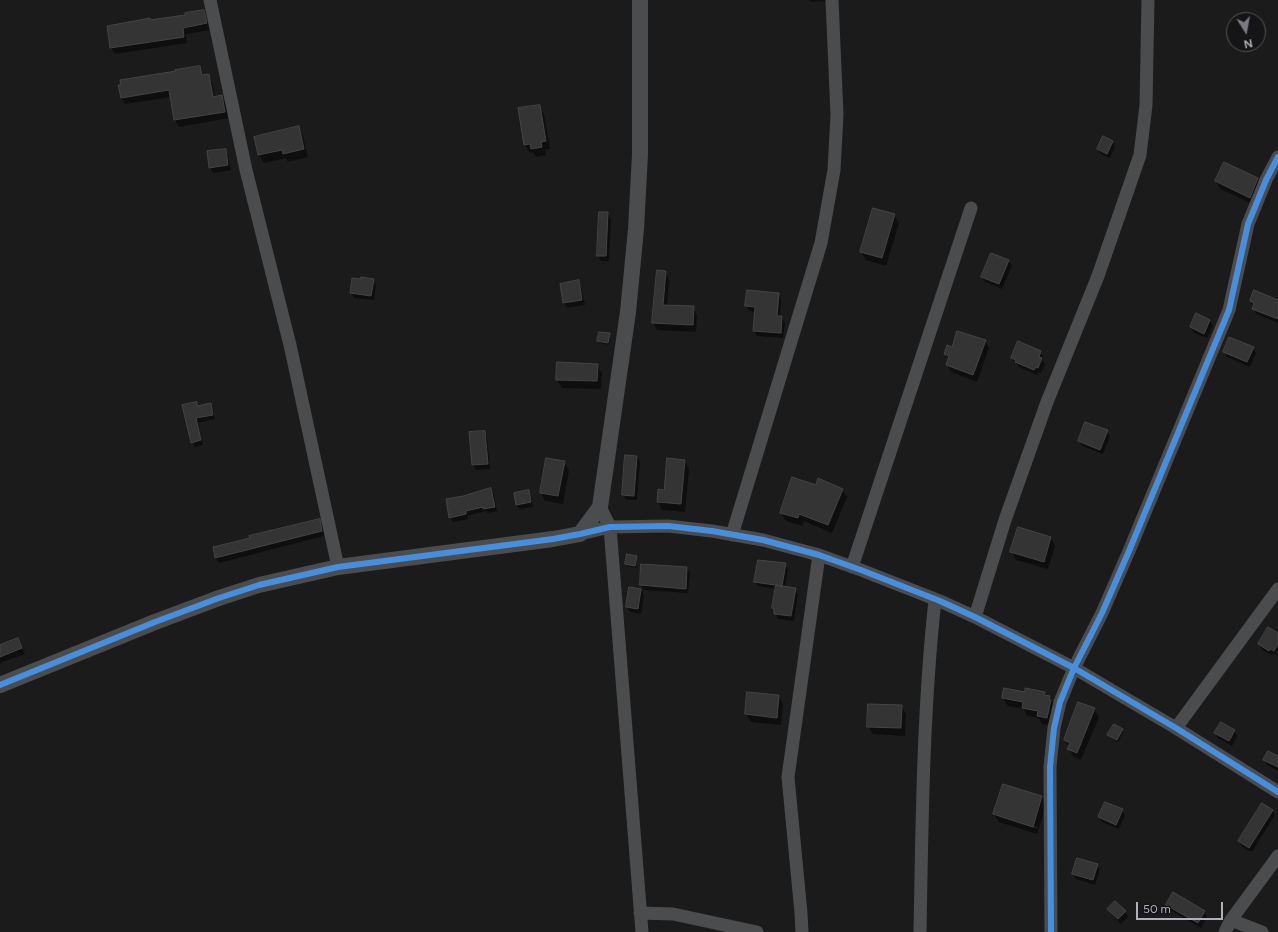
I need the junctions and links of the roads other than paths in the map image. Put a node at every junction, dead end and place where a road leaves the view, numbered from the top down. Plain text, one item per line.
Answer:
1 (210, 0) edge
2 (640, 0) edge
3 (832, 0) edge
4 (1148, 0) edge
5 (1278, 157) edge
6 (971, 208) dead end
7 (600, 507) junction
8 (610, 527) junction
9 (580, 534) junction
10 (732, 535) junction
11 (819, 556) junction
12 (338, 567) junction
13 (852, 567) junction
14 (1278, 589) edge
15 (935, 600) junction
16 (975, 617) junction
17 (1074, 668) junction
18 (0, 685) edge
19 (1176, 728) junction
20 (1278, 792) edge
21 (1278, 856) edge
22 (640, 913) junction
23 (1231, 920) junction
24 (642, 932) edge
25 (757, 932) edge
26 (802, 932) edge
27 (920, 932) edge
28 (1051, 932) edge
29 (1225, 932) edge
30 (1262, 932) edge

1 - 12 street
2 - 7 street
3 - 10 street
4 - 16 street
5 - 17 street
6 - 13 street
7 - 8 street
7 - 9 street
8 - 9 street
8 - 10 street
8 - 22 street
9 - 12 street
10 - 11 street
11 - 13 street
11 - 26 street
12 - 18 street
13 - 15 street
14 - 19 street
15 - 16 street
15 - 27 street
16 - 17 street
17 - 19 street
17 - 28 street
19 - 20 street
21 - 23 street
22 - 24 street
22 - 25 street
23 - 29 street
23 - 30 street

